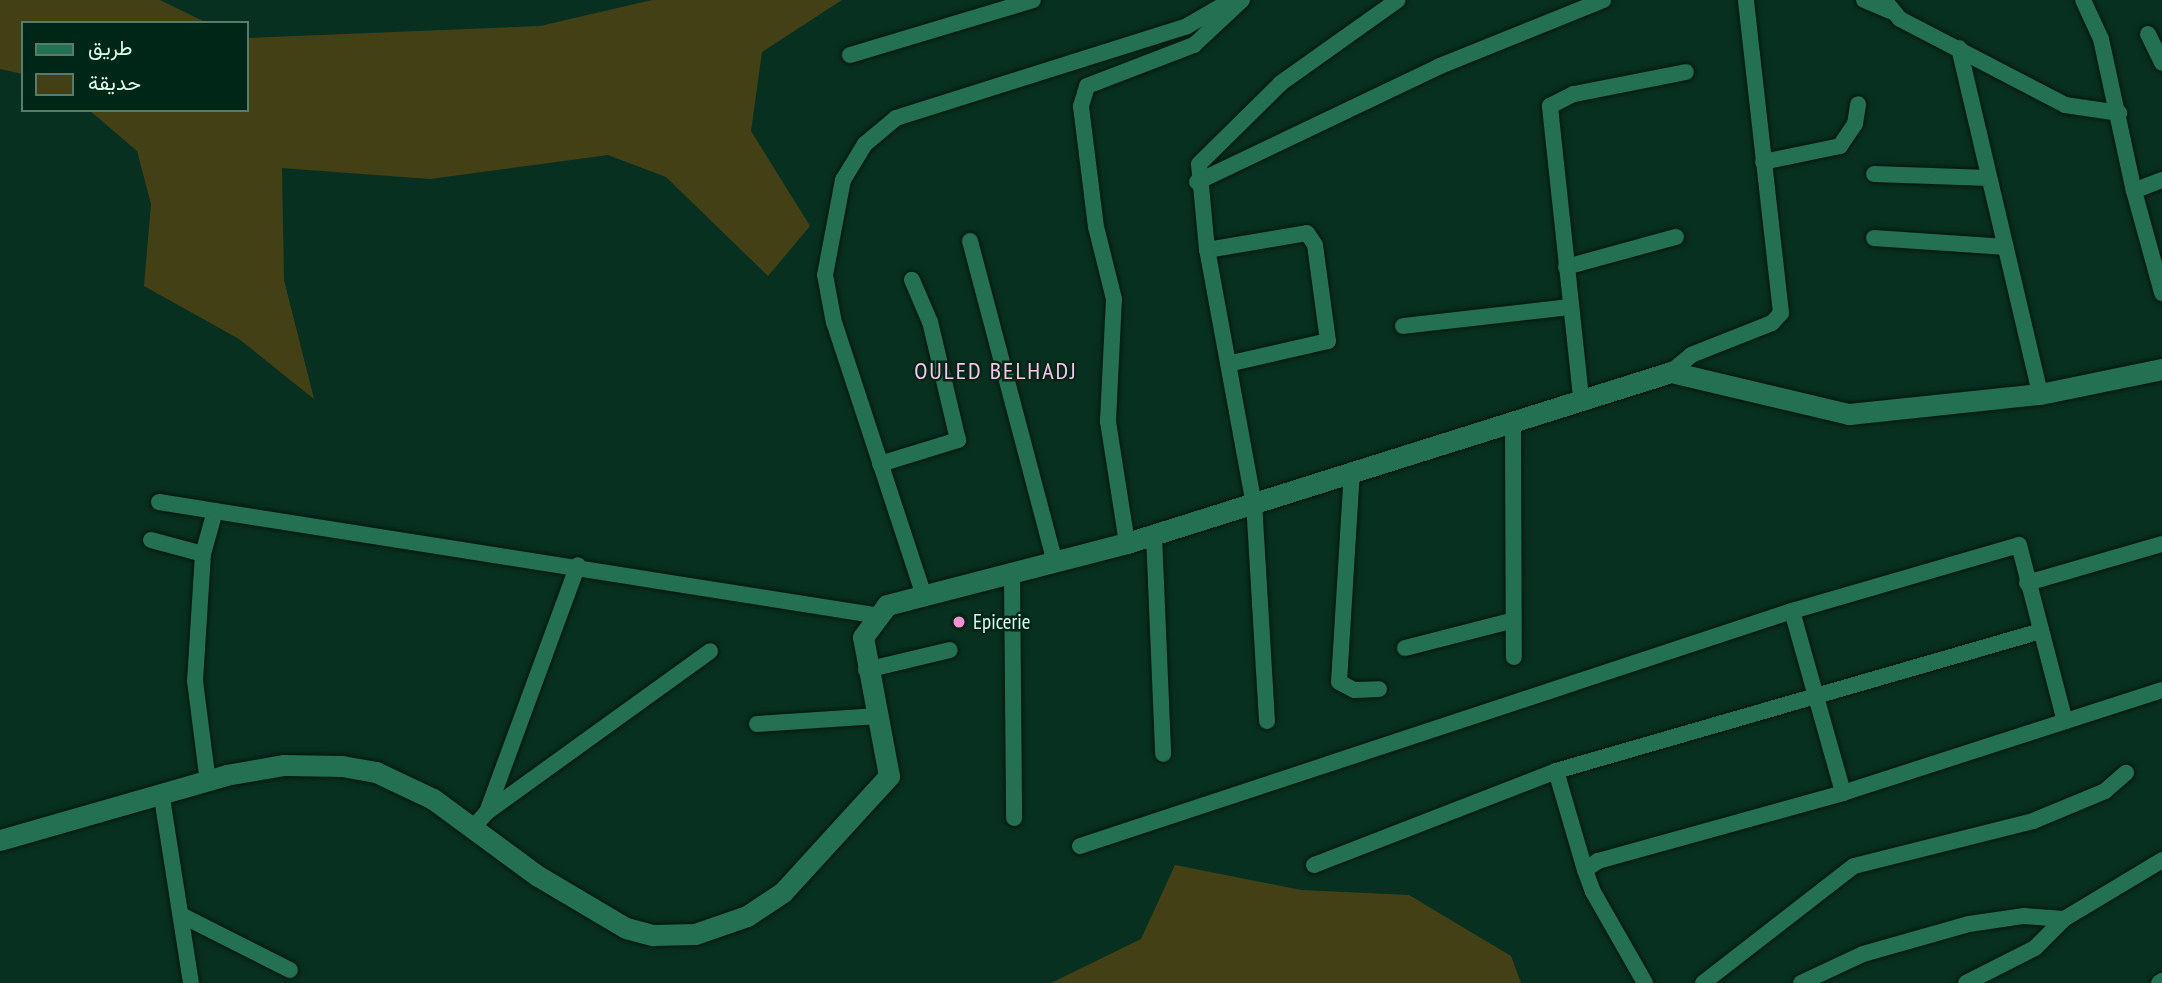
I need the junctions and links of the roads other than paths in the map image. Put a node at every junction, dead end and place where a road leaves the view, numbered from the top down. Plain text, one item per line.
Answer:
1 (1033, 0) edge
2 (1232, 0) edge
3 (1242, 0) edge
4 (1398, 0) edge
5 (1603, 0) edge
6 (1746, 0) edge
7 (1864, 0) edge
8 (2083, 0) edge
9 (1887, 5) edge
10 (2148, 34) dead end
11 (1959, 48) junction
12 (850, 55) dead end
13 (2162, 63) edge
14 (1686, 72) dead end
15 (1858, 104) dead end
16 (2119, 113) junction
17 (1763, 162) junction
18 (1874, 174) dead end
19 (1989, 178) junction
20 (2162, 180) edge
21 (1197, 182) junction
22 (2134, 191) junction
23 (1676, 237) dead end
24 (1874, 238) dead end
25 (970, 241) dead end
26 (2006, 247) junction
27 (1207, 250) junction
28 (2156, 252) edge
29 (1566, 267) junction
30 (912, 280) dead end
31 (2162, 293) edge
32 (1571, 307) junction
33 (1403, 326) dead end
34 (1231, 363) junction
35 (2162, 369) edge
36 (1671, 372) junction
37 (2040, 394) junction
38 (1581, 397) junction
39 (1513, 421) junction
40 (880, 464) junction
41 (1352, 470) junction
42 (159, 502) dead end
43 (1254, 505) junction
44 (215, 512) junction
45 (1154, 535) junction
46 (151, 540) dead end
47 (1127, 543) junction
48 (2162, 544) edge
49 (202, 554) junction
50 (1055, 562) junction
51 (578, 565) junction
52 (1012, 576) junction
53 (2027, 583) junction
54 (924, 596) junction
55 (1792, 611) junction
56 (874, 615) junction
57 (1510, 621) junction
58 (2041, 631) junction
59 (1405, 648) dead end
60 (950, 650) dead end
61 (710, 651) dead end
62 (1514, 657) dead end
63 (866, 670) junction
64 (1380, 689) dead end
65 (2162, 690) edge
66 (1815, 698) junction
67 (878, 716) junction
68 (2065, 720) junction
69 (1267, 721) dead end
70 (757, 724) dead end
71 (1163, 754) dead end
72 (1556, 771) junction
73 (2126, 773) dead end
74 (208, 782) junction
75 (1843, 793) junction
76 (162, 798) junction
77 (487, 812) junction
78 (1014, 818) dead end
79 (472, 829) junction
80 (0, 840) edge
81 (1080, 846) dead end
82 (2162, 860) edge
83 (1314, 864) dead end
84 (1585, 870) junction
85 (181, 915) junction
86 (2064, 919) junction
87 (290, 970) dead end
88 (191, 983) edge
89 (1645, 983) edge
90 (1703, 983) edge
91 (1801, 983) edge
92 (1966, 983) edge

1 - 12 street
2 - 40 street
3 - 47 street
4 - 21 street
5 - 21 street
6 - 17 street
7 - 9 street
8 - 16 street
9 - 11 street
10 - 13 street
11 - 16 street
11 - 19 street
14 - 29 street
15 - 17 street
16 - 22 street
17 - 36 street
18 - 19 street
19 - 26 street
20 - 22 street
21 - 27 street
22 - 28 street
23 - 29 street
24 - 26 street
25 - 50 street
26 - 37 street
27 - 34 street
27 - 34 street
28 - 31 street
29 - 32 street
30 - 40 street
32 - 33 street
32 - 38 street
34 - 43 street
35 - 37 street
36 - 37 street
36 - 38 street
38 - 39 street
39 - 41 street
39 - 57 street
40 - 54 street
41 - 43 street
41 - 64 street
42 - 44 street
43 - 45 street
43 - 69 street
44 - 49 street
44 - 51 street
45 - 47 street
45 - 71 street
46 - 49 street
47 - 50 street
48 - 53 street
49 - 74 street
50 - 52 street
51 - 56 street
51 - 77 street
52 - 54 street
52 - 78 street
53 - 55 street
53 - 58 street
54 - 56 street
55 - 66 street
55 - 81 street
56 - 63 street
57 - 59 street
57 - 62 street
58 - 66 street
58 - 68 street
60 - 63 street
61 - 77 street
63 - 67 street
65 - 68 street
66 - 72 street
66 - 75 street
67 - 70 street
67 - 79 street
68 - 75 street
72 - 83 street
72 - 84 street
73 - 90 street
74 - 76 street
74 - 79 street
75 - 84 street
76 - 80 street
76 - 85 street
77 - 79 street
82 - 86 street
84 - 89 street
85 - 87 street
85 - 88 street
86 - 91 street
86 - 92 street

